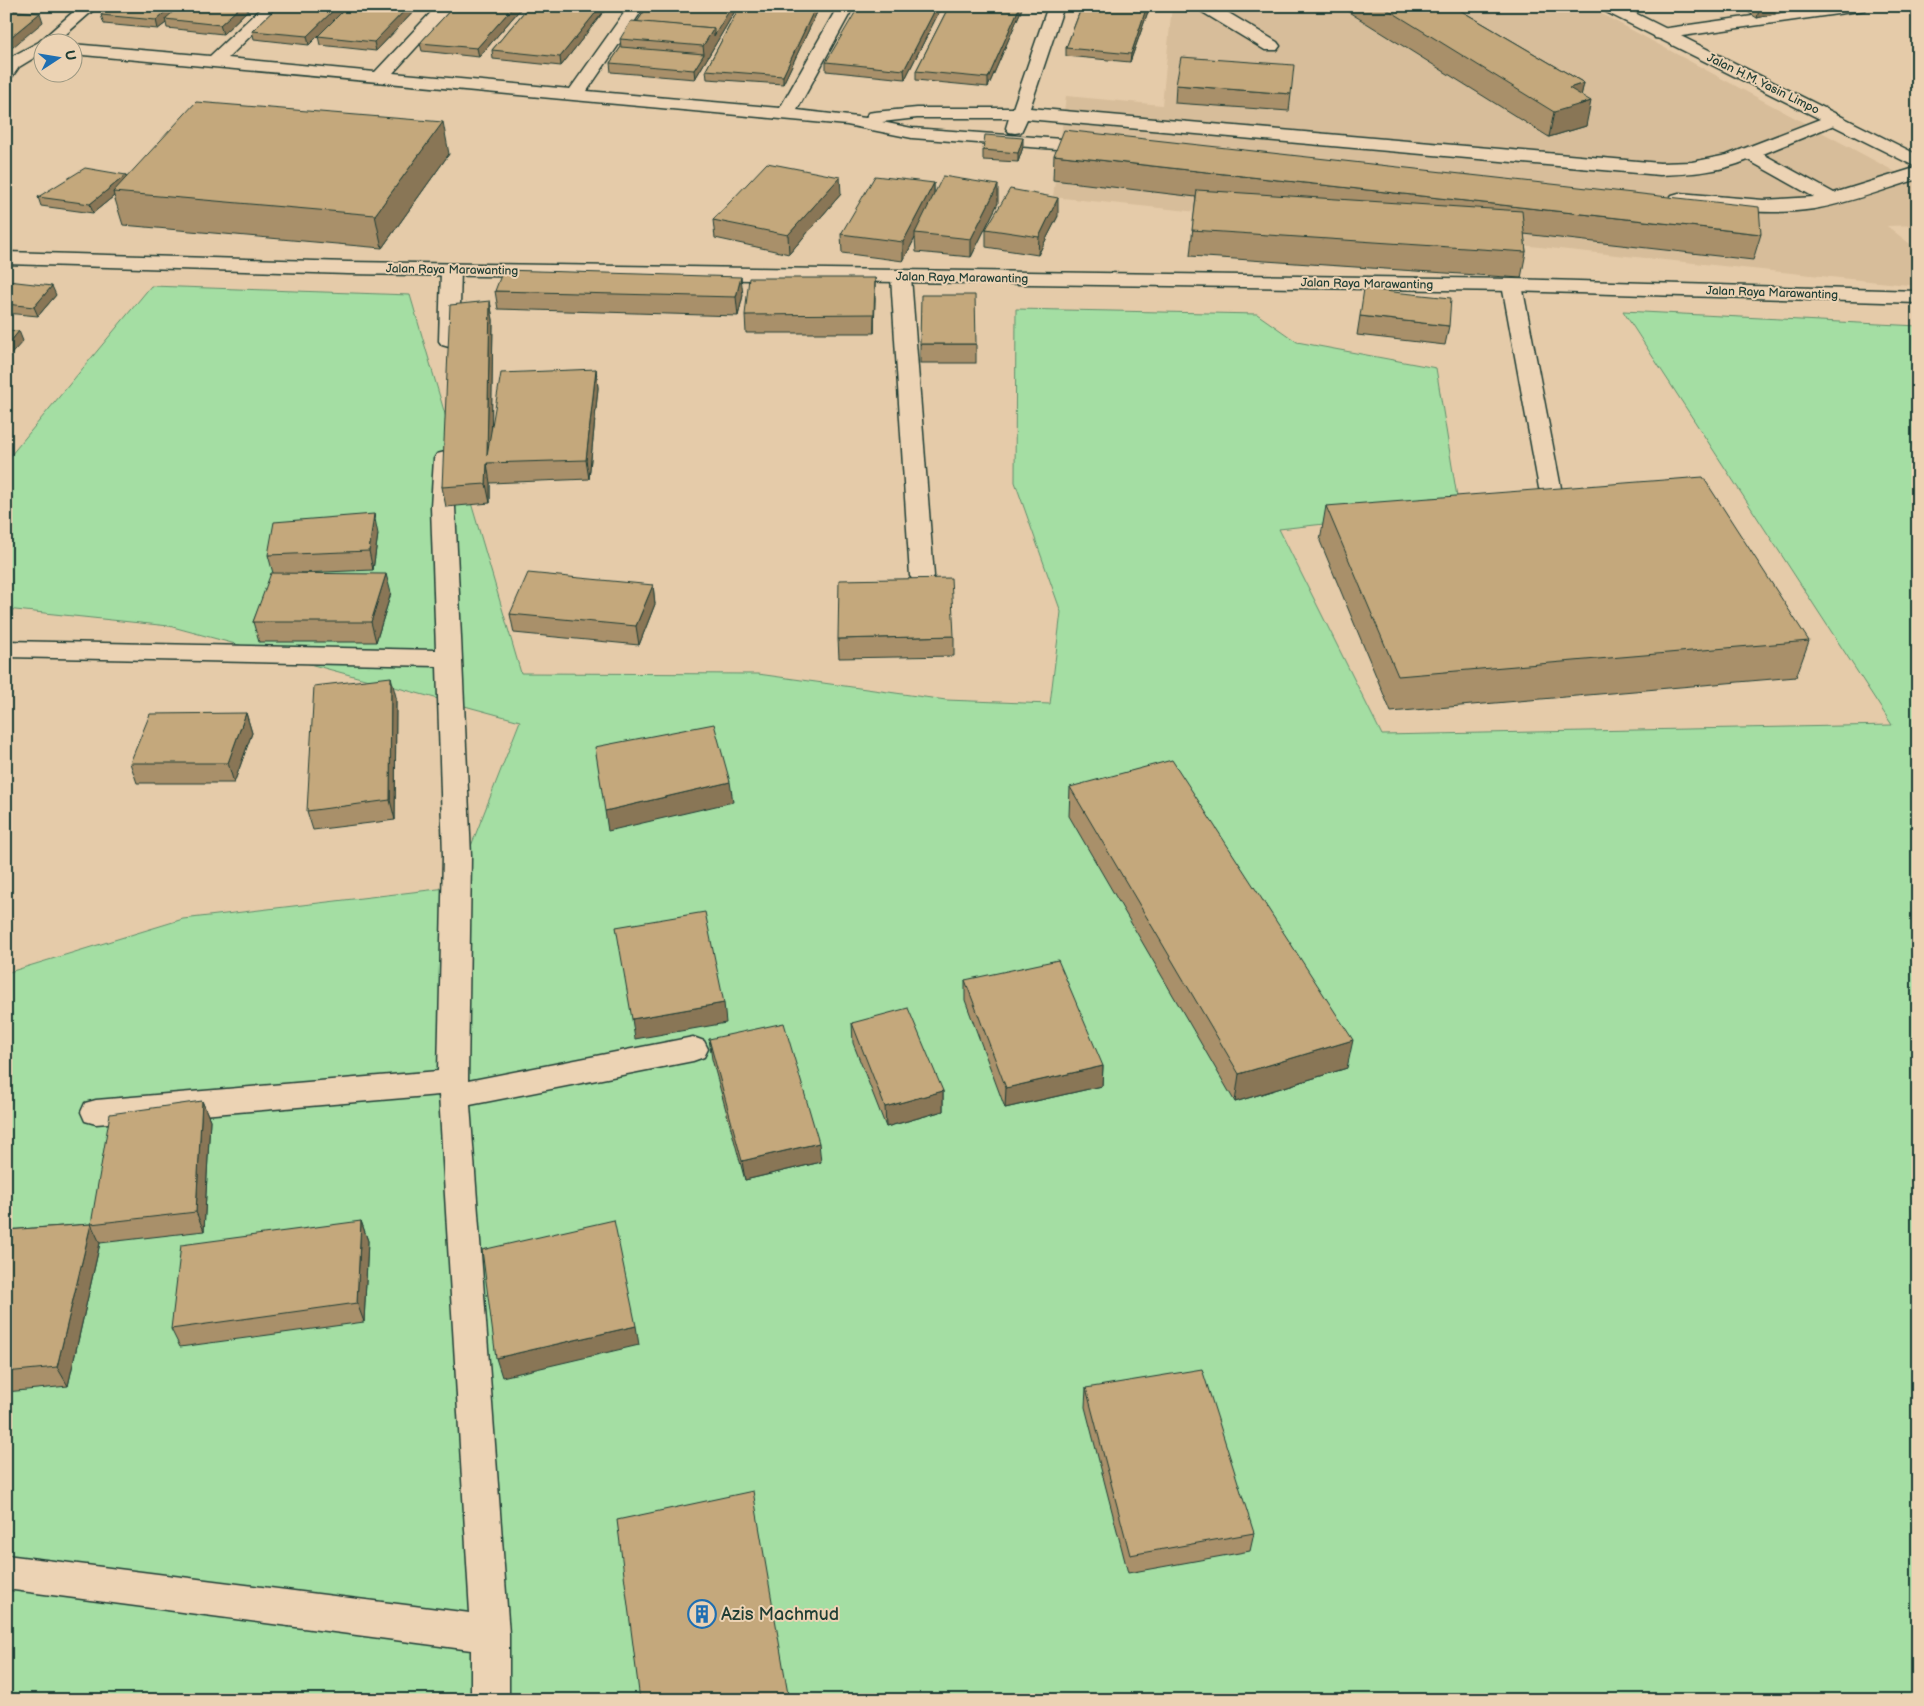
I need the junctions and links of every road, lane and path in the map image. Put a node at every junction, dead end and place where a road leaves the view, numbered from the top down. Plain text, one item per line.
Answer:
1 (90, 6) edge
2 (273, 6) edge
3 (446, 6) edge
4 (637, 6) edge
5 (846, 6) edge
6 (1056, 6) edge
7 (1205, 6) edge
8 (1608, 6) edge
9 (1859, 6) edge
10 (59, 32) edge
11 (1661, 34) junction
12 (1271, 46) dead end
13 (82, 50) edge
14 (32, 52) edge
15 (214, 62) junction
16 (8, 66) edge
17 (379, 78) junction
18 (576, 94) junction
19 (1021, 113) junction
20 (785, 115) junction
21 (1833, 119) junction
22 (847, 120) junction
23 (1103, 120) junction
24 (1010, 140) junction
25 (1095, 146) junction
26 (1115, 147) edge
27 (1748, 154) junction
28 (1918, 162) edge
29 (1918, 173) edge
30 (1658, 197) edge
31 (1831, 199) junction
32 (6, 258) edge
33 (451, 270) junction
34 (901, 277) junction
35 (1512, 285) junction
36 (1918, 297) edge
37 (448, 369) edge
38 (446, 438) edge
39 (1550, 488) edge
40 (922, 576) dead end
41 (6, 649) edge
42 (449, 658) junction
43 (692, 1049) dead end
44 (453, 1089) junction
45 (96, 1112) dead end
46 (6, 1572) edge
47 (490, 1634) junction
48 (490, 1700) edge

1 - 10 street
2 - 15 street
3 - 17 street
4 - 18 street
5 - 20 street
6 - 19 street
7 - 12 street
8 - 11 street, Jalan H.M. Yasin Limpo
9 - 11 street
11 - 21 street, Jalan H.M. Yasin Limpo
13 - 15 street
14 - 16 street
15 - 17 street
17 - 18 street
18 - 20 street
19 - 22 street
19 - 23 street
19 - 24 street
20 - 22 street
21 - 27 street
21 - 28 street, Jalan H.M. Yasin Limpo
22 - 24 street
23 - 25 street
23 - 27 street
24 - 25 street
25 - 26 street
27 - 31 street
29 - 31 street
30 - 31 street
32 - 33 street, Jalan Raya Marawanting
33 - 34 street, Jalan Raya Marawanting
33 - 37 street
34 - 35 street, Jalan Raya Marawanting
34 - 40 street
35 - 36 street, Jalan Raya Marawanting
35 - 39 street
38 - 42 street
41 - 42 street
42 - 44 street
43 - 44 street
44 - 45 street
44 - 47 street
46 - 47 street
47 - 48 street

